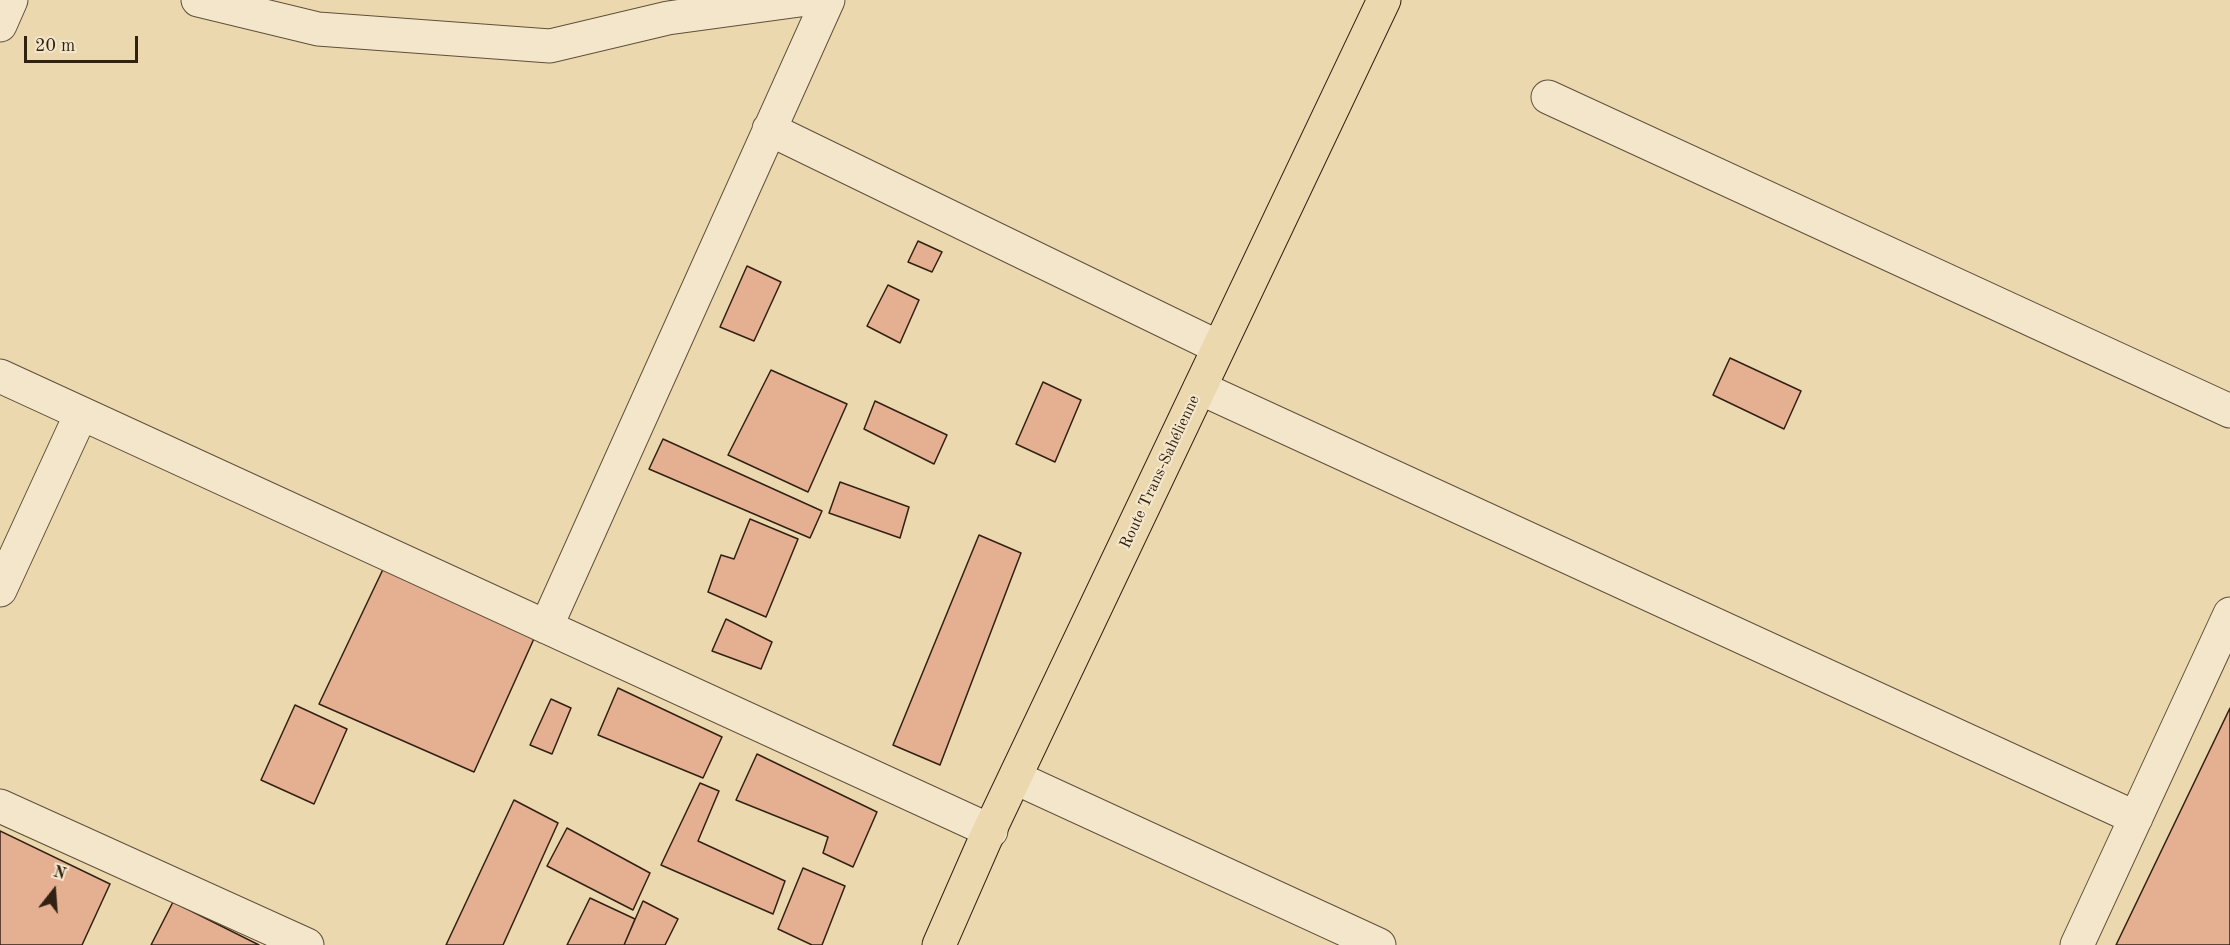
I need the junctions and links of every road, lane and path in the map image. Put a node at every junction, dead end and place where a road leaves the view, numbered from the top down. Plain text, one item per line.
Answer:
1 (11, 0) edge
2 (198, 0) edge
3 (800, 0) edge
4 (828, 0) edge
5 (1383, 0) edge
6 (0, 25) edge
7 (1548, 97) dead end
8 (769, 129) junction
9 (1218, 347) junction
10 (0, 376) edge
11 (1200, 388) junction
12 (2230, 411) edge
13 (81, 414) junction
14 (0, 590) edge
15 (2230, 614) edge
16 (546, 627) junction
17 (1016, 778) junction
18 (0, 806) edge
19 (2136, 818) junction
20 (991, 831) junction
21 (1363, 942) edge
22 (307, 945) edge
23 (939, 945) edge
24 (2077, 945) edge

1 - 6 street
2 - 3 street
4 - 8 street
5 - 9 highway, Route Trans-Sahélienne
7 - 12 street
8 - 9 street
8 - 16 street
9 - 11 highway, Route Trans-Sahélienne
10 - 13 street
11 - 17 highway, Route Trans-Sahélienne
11 - 19 street
13 - 14 street
13 - 16 street
15 - 19 street
16 - 20 street
17 - 20 highway, Route Trans-Sahélienne
17 - 21 street
18 - 22 street
19 - 24 street
20 - 23 highway, Route Trans-Sahélienne

